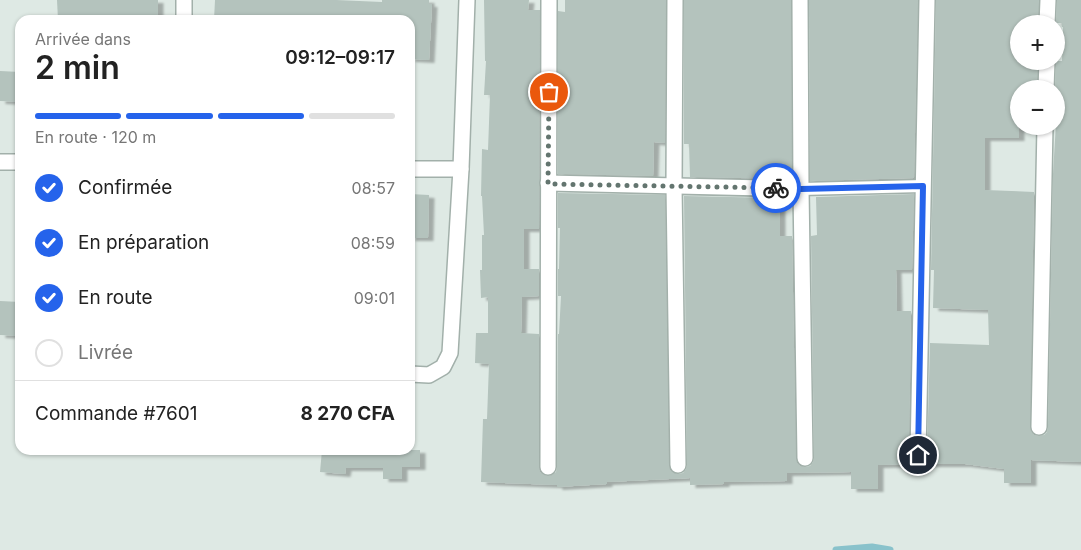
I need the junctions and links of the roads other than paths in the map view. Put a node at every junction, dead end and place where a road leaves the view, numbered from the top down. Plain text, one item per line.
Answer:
1 (184, 0) edge
2 (467, 0) edge
3 (549, 0) edge
4 (676, 0) edge
5 (800, 0) edge
6 (927, 0) edge
7 (1048, 0) edge
8 (184, 15) edge
9 (1047, 15) edge
10 (1045, 135) edge
11 (0, 162) edge
12 (15, 162) edge
13 (415, 169) edge
14 (461, 169) junction
15 (548, 184) junction
16 (674, 186) junction
17 (923, 186) junction
18 (801, 189) junction
19 (415, 374) edge
20 (1040, 427) dead end
21 (918, 455) dead end
22 (805, 458) dead end
23 (678, 465) dead end
24 (548, 467) dead end

1 - 8 street
2 - 14 street
3 - 15 street
4 - 16 street
5 - 18 street
6 - 17 street
7 - 9 street
10 - 20 street
11 - 12 street
13 - 14 street
14 - 19 street
15 - 16 street
15 - 24 street
16 - 18 street
16 - 23 street
17 - 18 lane
17 - 21 street
18 - 22 street

